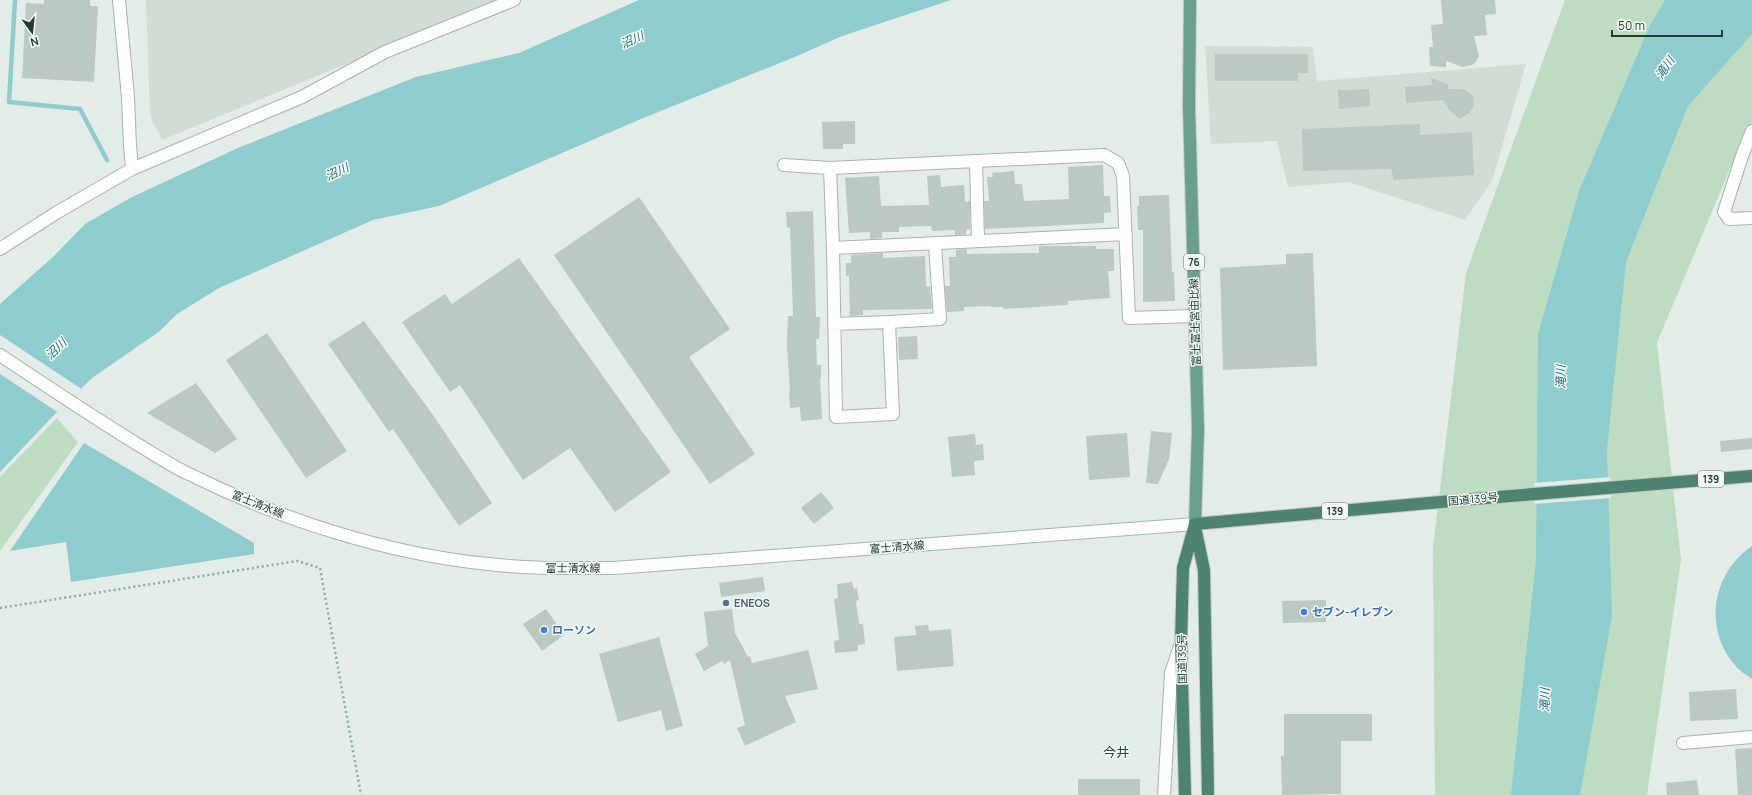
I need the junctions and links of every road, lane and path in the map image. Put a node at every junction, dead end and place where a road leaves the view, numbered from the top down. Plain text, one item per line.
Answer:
1 (119, 0) edge
2 (514, 0) edge
3 (1190, 0) edge
4 (1752, 131) edge
5 (976, 161) junction
6 (784, 165) dead end
7 (830, 168) junction
8 (132, 169) junction
9 (1752, 218) edge
10 (1126, 234) junction
11 (978, 241) junction
12 (935, 244) junction
13 (833, 248) junction
14 (0, 249) edge
15 (1195, 316) junction
16 (889, 322) junction
17 (834, 324) junction
18 (0, 355) edge
19 (1752, 476) edge
20 (1195, 524) junction
21 (0, 608) edge
22 (1181, 642) junction
23 (1752, 737) edge
24 (1683, 743) dead end
25 (1184, 774) junction
26 (1208, 776) junction
27 (361, 795) edge
28 (1164, 795) edge
29 (1181, 795) edge
30 (1185, 795) edge
31 (1208, 795) edge
32 (1212, 795) edge

1 - 8 street
2 - 8 street
3 - 15 main road, 富士富士宮由比線 / 76
4 - 9 street
5 - 7 street
5 - 10 street
5 - 11 street
6 - 7 street
7 - 13 street
8 - 14 street
10 - 11 street
10 - 15 street
11 - 12 street
12 - 13 street
12 - 16 street
13 - 17 street
15 - 20 main road, 富士富士宮由比線 / 76
16 - 17 street
16 - 17 street
18 - 20 street, 富士清水線
19 - 20 highway, 国道139号 / 139
20 - 22 highway, 国道139号
20 - 26 highway
21 - 27 path
22 - 25 highway, 国道139号
22 - 28 street
23 - 24 street
25 - 29 highway
25 - 30 highway, 国道139号
26 - 31 highway
26 - 32 highway

